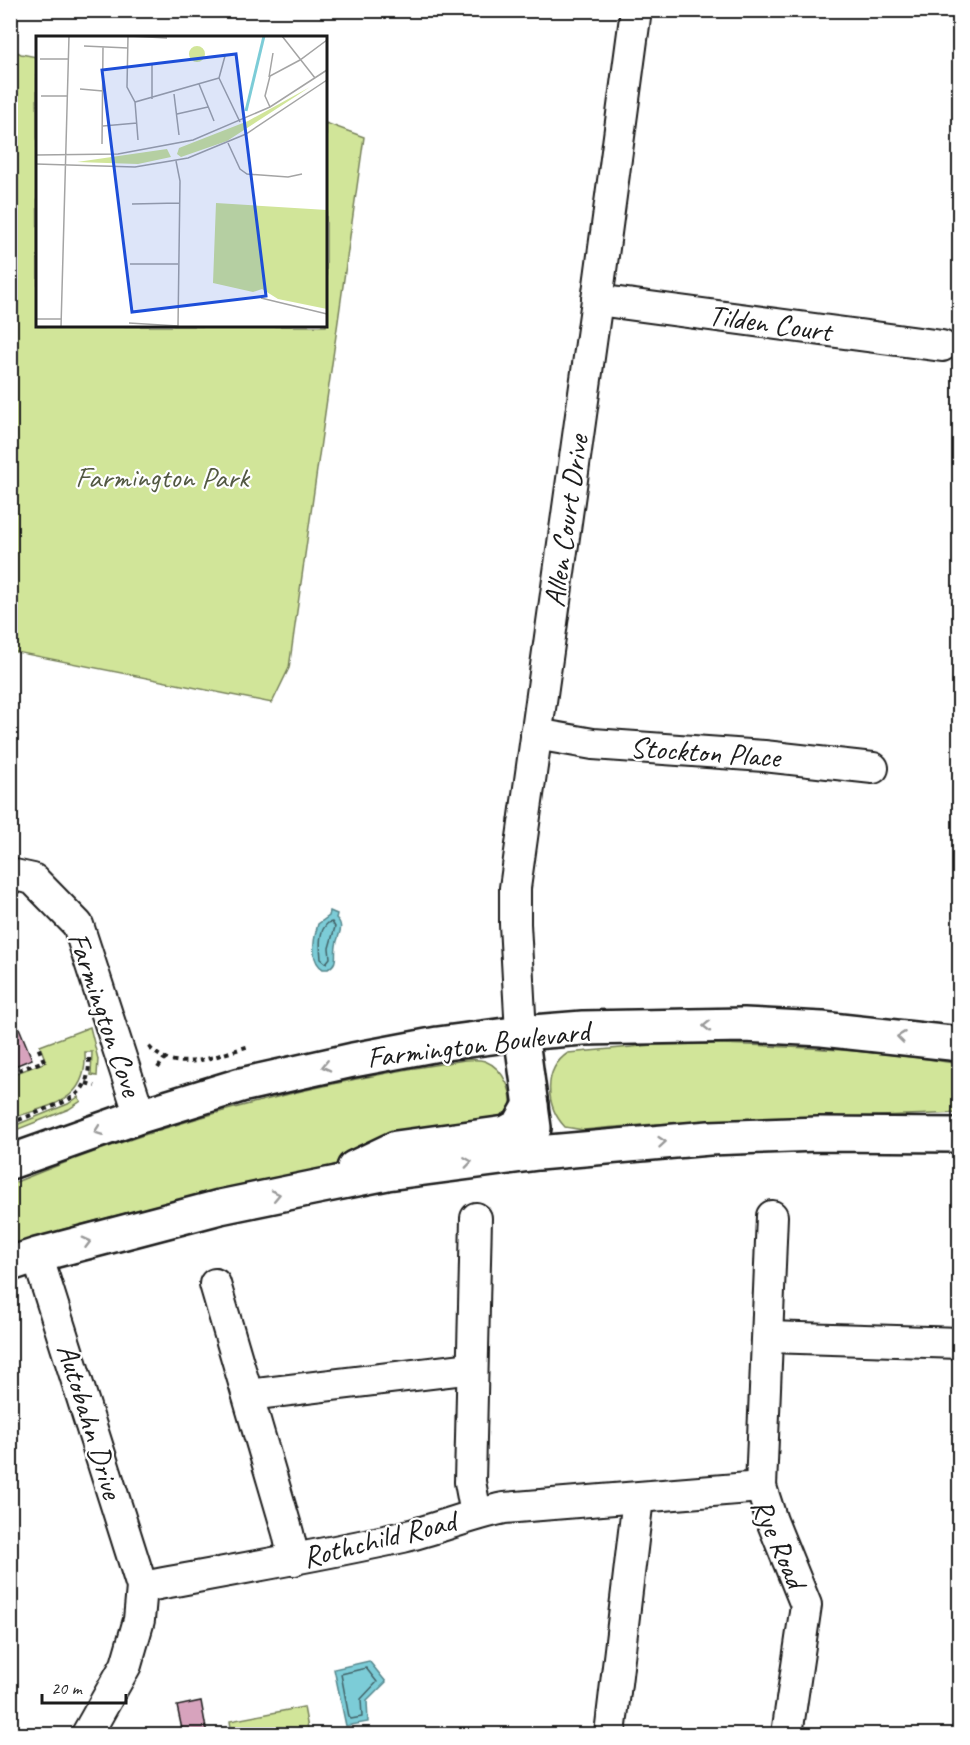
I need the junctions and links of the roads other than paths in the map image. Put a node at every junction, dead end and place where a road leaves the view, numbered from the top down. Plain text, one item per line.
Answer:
1 (636, 10) edge
2 (597, 300) junction
3 (942, 346) dead end
4 (536, 734) junction
5 (873, 768) dead end
6 (10, 874) edge
7 (521, 1032) junction
8 (960, 1044) edge
9 (531, 1105) junction
10 (140, 1116) junction
11 (950, 1132) edge
12 (538, 1153) junction
13 (10, 1162) edge
14 (312, 1188) junction
15 (772, 1216) dead end
16 (476, 1218) dead end
17 (24, 1260) edge
18 (215, 1284) dead end
19 (768, 1337) junction
20 (960, 1343) edge
21 (472, 1368) junction
22 (248, 1395) junction
23 (761, 1487) junction
24 (627, 1499) junction
25 (476, 1514) junction
26 (294, 1560) junction
27 (142, 1587) junction
28 (87, 1734) edge
29 (610, 1734) edge
30 (787, 1734) edge

1 - 2 street, Allen Court Drive
2 - 3 street, Tilden Court
2 - 4 street, Allen Court Drive
4 - 5 street, Stockton Place
4 - 7 street, Allen Court Drive
6 - 10 street, Farmington Cove
8 -> 7 main road, Farmington Boulevard
7 - 9 main road
7 -> 10 main road, Farmington Boulevard
9 - 12 main road
9 - 14 main road
10 -> 13 main road, Farmington Boulevard
12 -> 11 main road
14 -> 12 main road
17 -> 14 main road
15 - 19 street
16 - 21 street
17 - 27 street, Autobahn Drive
18 - 22 street
19 - 20 street
19 - 23 street
21 - 22 street
21 - 25 street
22 - 26 street
23 - 24 street, Rye Road
23 - 30 street, Rye Road
24 - 25 street, Rothchild Road
24 - 29 street
25 - 26 street, Rothchild Road
26 - 27 street, Rothchild Road
27 - 28 street

